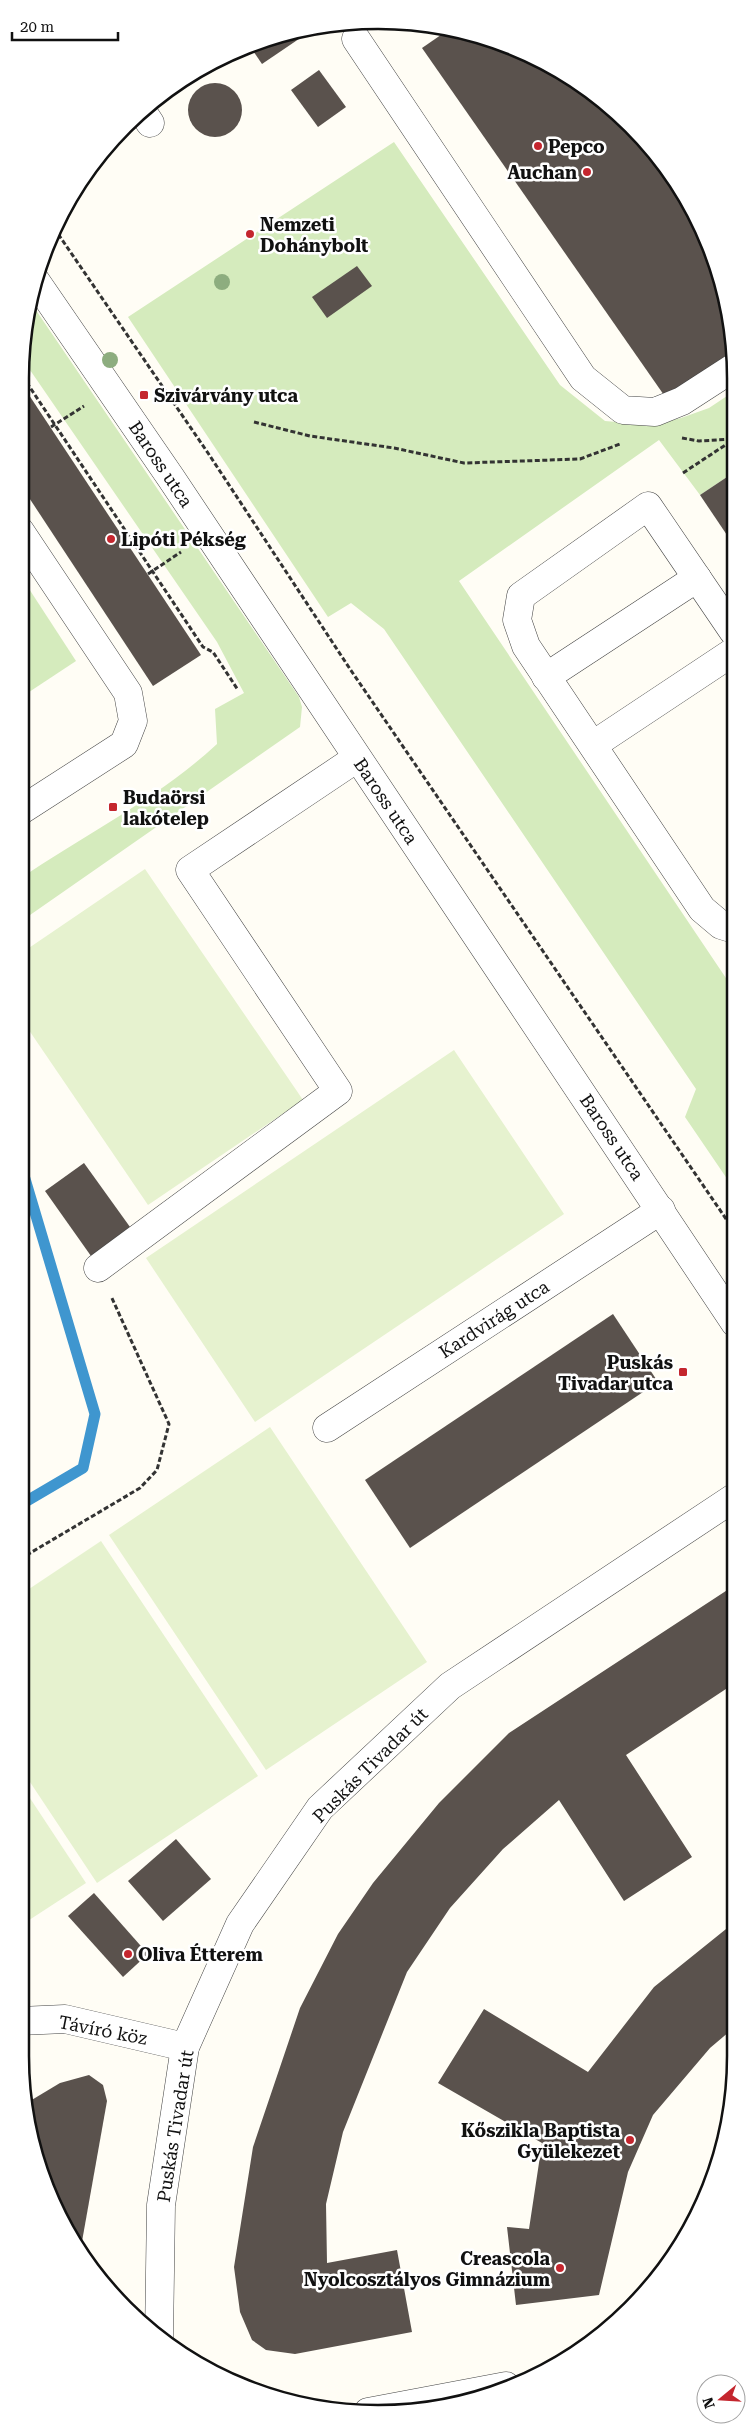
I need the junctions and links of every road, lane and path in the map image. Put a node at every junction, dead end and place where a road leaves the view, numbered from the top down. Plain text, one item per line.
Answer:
1 (356, 39) dead end
2 (59, 236) edge
3 (41, 288) edge
4 (727, 372) edge
5 (29, 386) edge
6 (85, 405) dead end
7 (254, 422) dead end
8 (55, 424) junction
9 (51, 428) dead end
10 (674, 436) dead end
11 (727, 439) edge
12 (622, 443) dead end
13 (727, 443) edge
14 (683, 473) dead end
15 (29, 544) edge
16 (182, 551) dead end
17 (152, 570) junction
18 (148, 574) dead end
19 (697, 578) junction
20 (727, 622) edge
21 (727, 657) edge
22 (546, 676) junction
23 (238, 690) dead end
24 (593, 745) junction
25 (357, 758) junction
26 (29, 805) edge
27 (727, 927) edge
28 (661, 1210) junction
29 (727, 1222) edge
30 (98, 1268) joint
31 (727, 1311) edge
32 (327, 1428) dead end
33 (727, 1502) edge
34 (29, 1554) edge
35 (29, 2021) edge
36 (185, 2047) junction
37 (159, 2328) edge
38 (466, 2394) edge
39 (414, 2403) edge

1 - 4 street
2 - 29 path
3 - 25 street, Baross utca
5 - 8 path
6 - 8 path
7 - 12 path
8 - 9 path
8 - 17 path
10 - 11 path
13 - 14 path
15 - 26 street
16 - 17 path
17 - 18 path
17 - 23 path
19 - 20 street
19 - 22 street
19 - 22 street
21 - 24 street
22 - 24 street
24 - 27 street
25 - 28 street, Baross utca
25 - 30 street
28 - 31 street, Baross utca
28 - 32 street, Kardvirág utca
30 - 34 path
33 - 36 street, Puskás Tivadar út
35 - 36 street, Távíró köz
36 - 37 street, Puskás Tivadar út
38 - 39 street

